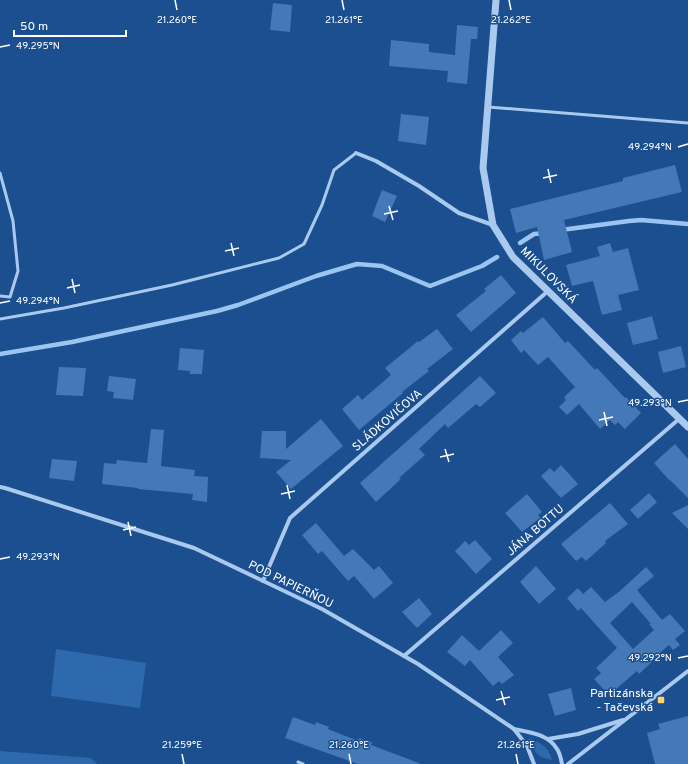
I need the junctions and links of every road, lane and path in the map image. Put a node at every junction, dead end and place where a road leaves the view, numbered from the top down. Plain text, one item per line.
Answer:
1 (496, 0) edge
2 (488, 107) junction
3 (688, 123) edge
4 (356, 153) joint
5 (0, 173) edge
6 (493, 225) junction
7 (548, 291) junction
8 (0, 296) edge
9 (0, 319) edge
10 (679, 419) junction
11 (688, 427) edge
12 (0, 488) edge
13 (263, 581) junction
14 (404, 656) junction
15 (688, 671) edge
16 (628, 718) junction
17 (514, 729) junction
18 (548, 739) junction
19 (298, 762) dead end
20 (303, 764) edge
21 (534, 764) edge
22 (562, 764) edge
23 (568, 764) edge

1 - 2 street, MIKULOVSKÁ
2 - 3 lane
2 - 6 street, MIKULOVSKÁ
4 - 6 street
4 - 9 lane
5 - 8 lane
6 - 7 street, MIKULOVSKÁ
7 - 10 street, MIKULOVSKÁ
7 - 13 street, SLÁDKOVIČOVA
10 - 11 street, MIKULOVSKÁ
10 - 14 street, JÁNA BOTTU
12 - 13 street, POD PAPIERŇOU
13 - 14 street, POD PAPIERŇOU
14 - 17 street, POD PAPIERŇOU
15 - 16 street
16 - 18 street
16 - 23 street
17 - 18 street
17 - 21 street, POD PAPIERŇOU
18 - 22 street
19 - 20 lane

